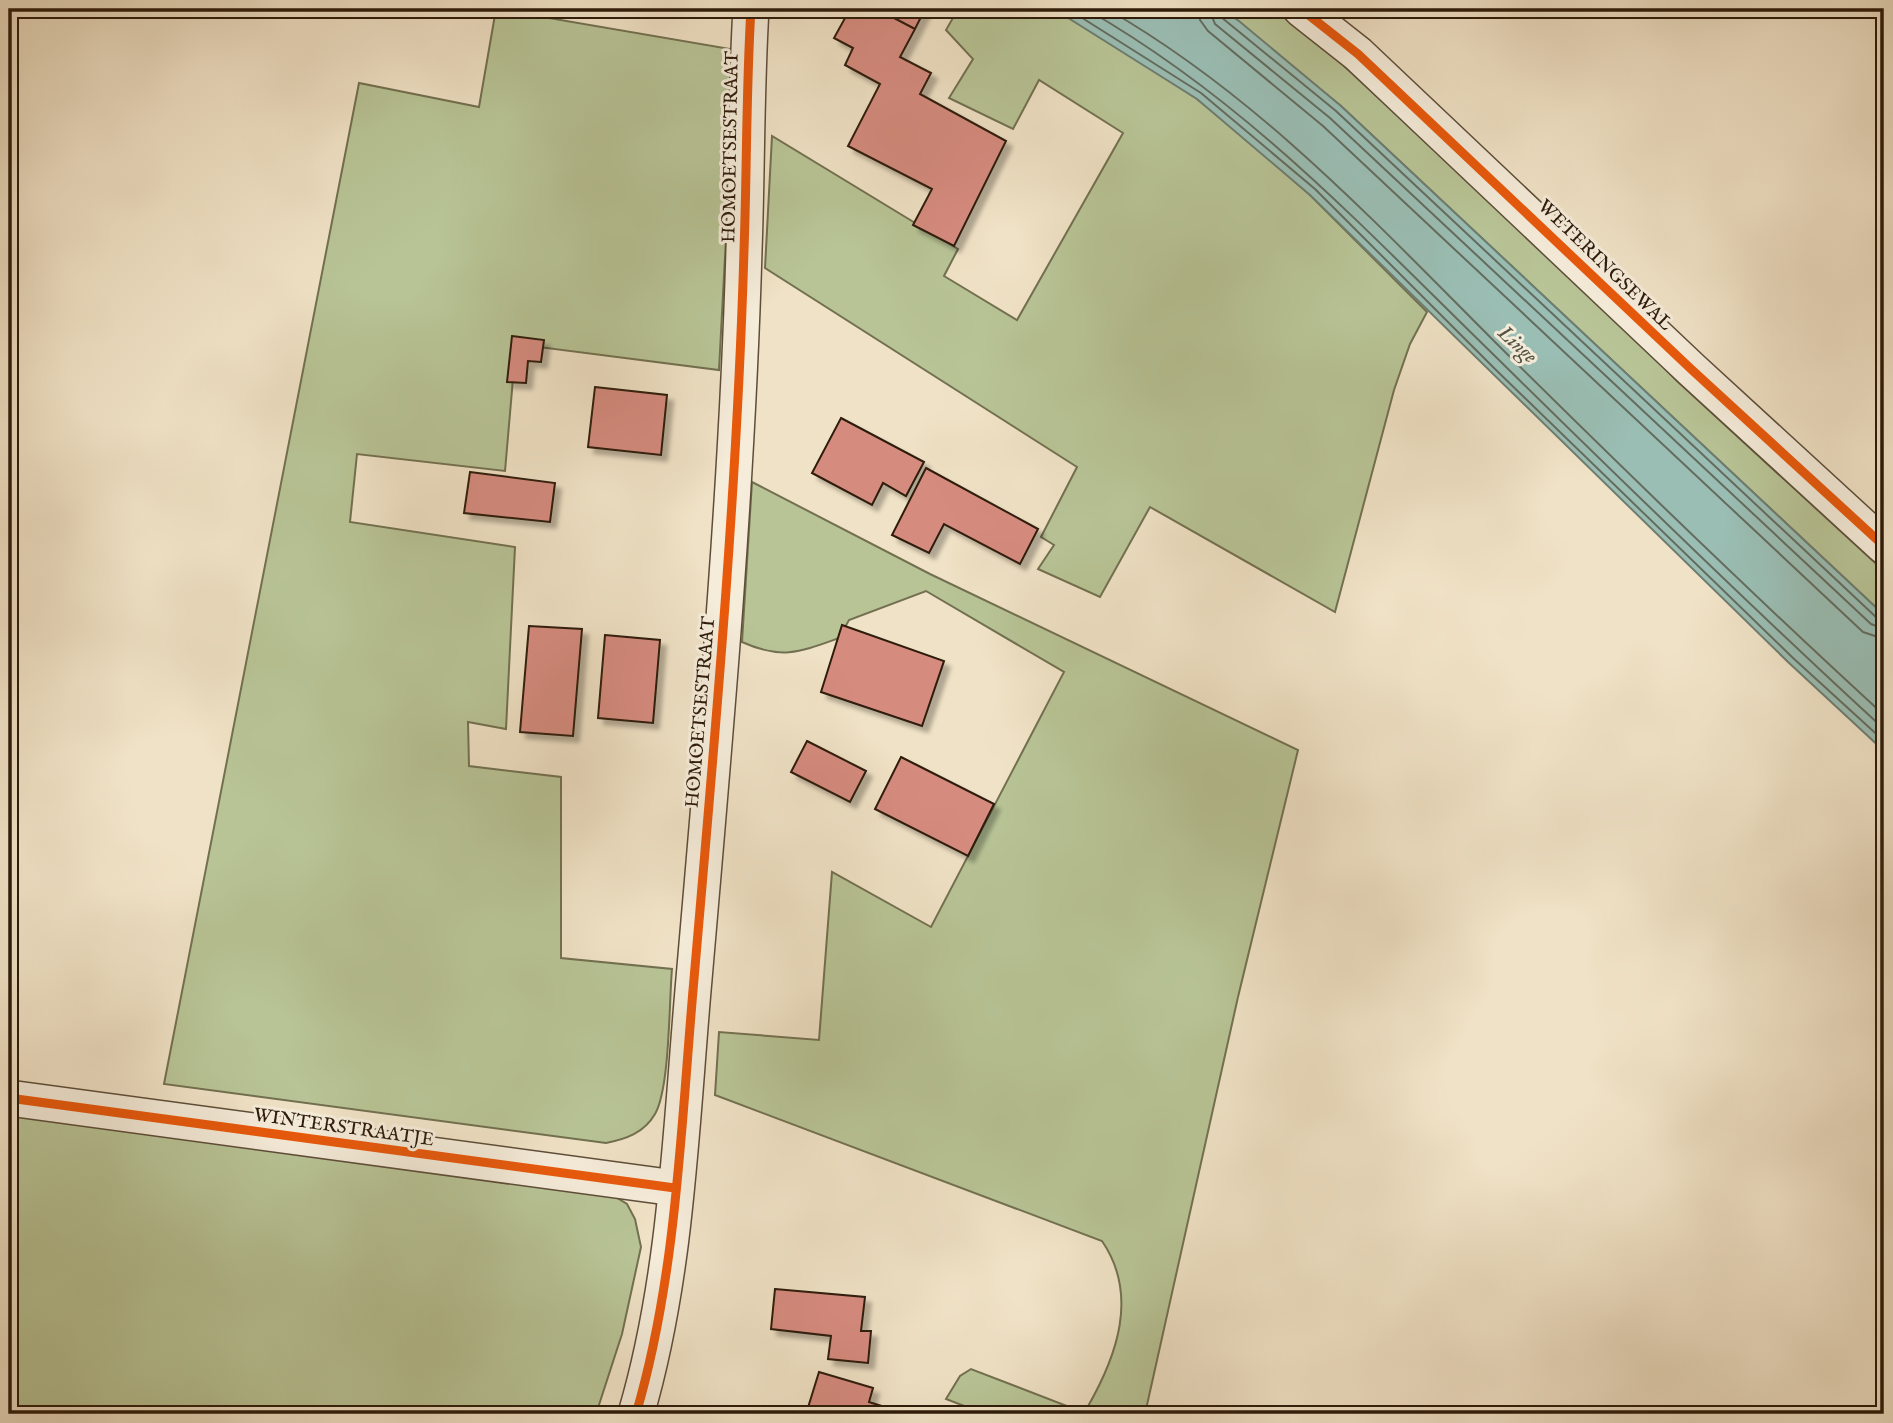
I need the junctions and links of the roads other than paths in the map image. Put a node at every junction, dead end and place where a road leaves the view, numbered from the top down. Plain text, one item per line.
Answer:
1 (751, 9) edge
2 (1301, 9) edge
3 (1884, 546) edge
4 (9, 1098) edge
5 (676, 1188) junction
6 (636, 1414) edge

1 - 5 street, HOMOETSESTRAAT
2 - 3 street, WETERINGSEWAL
4 - 5 street, WINTERSTRAATJE
5 - 6 street, HOMOETSESTRAAT

